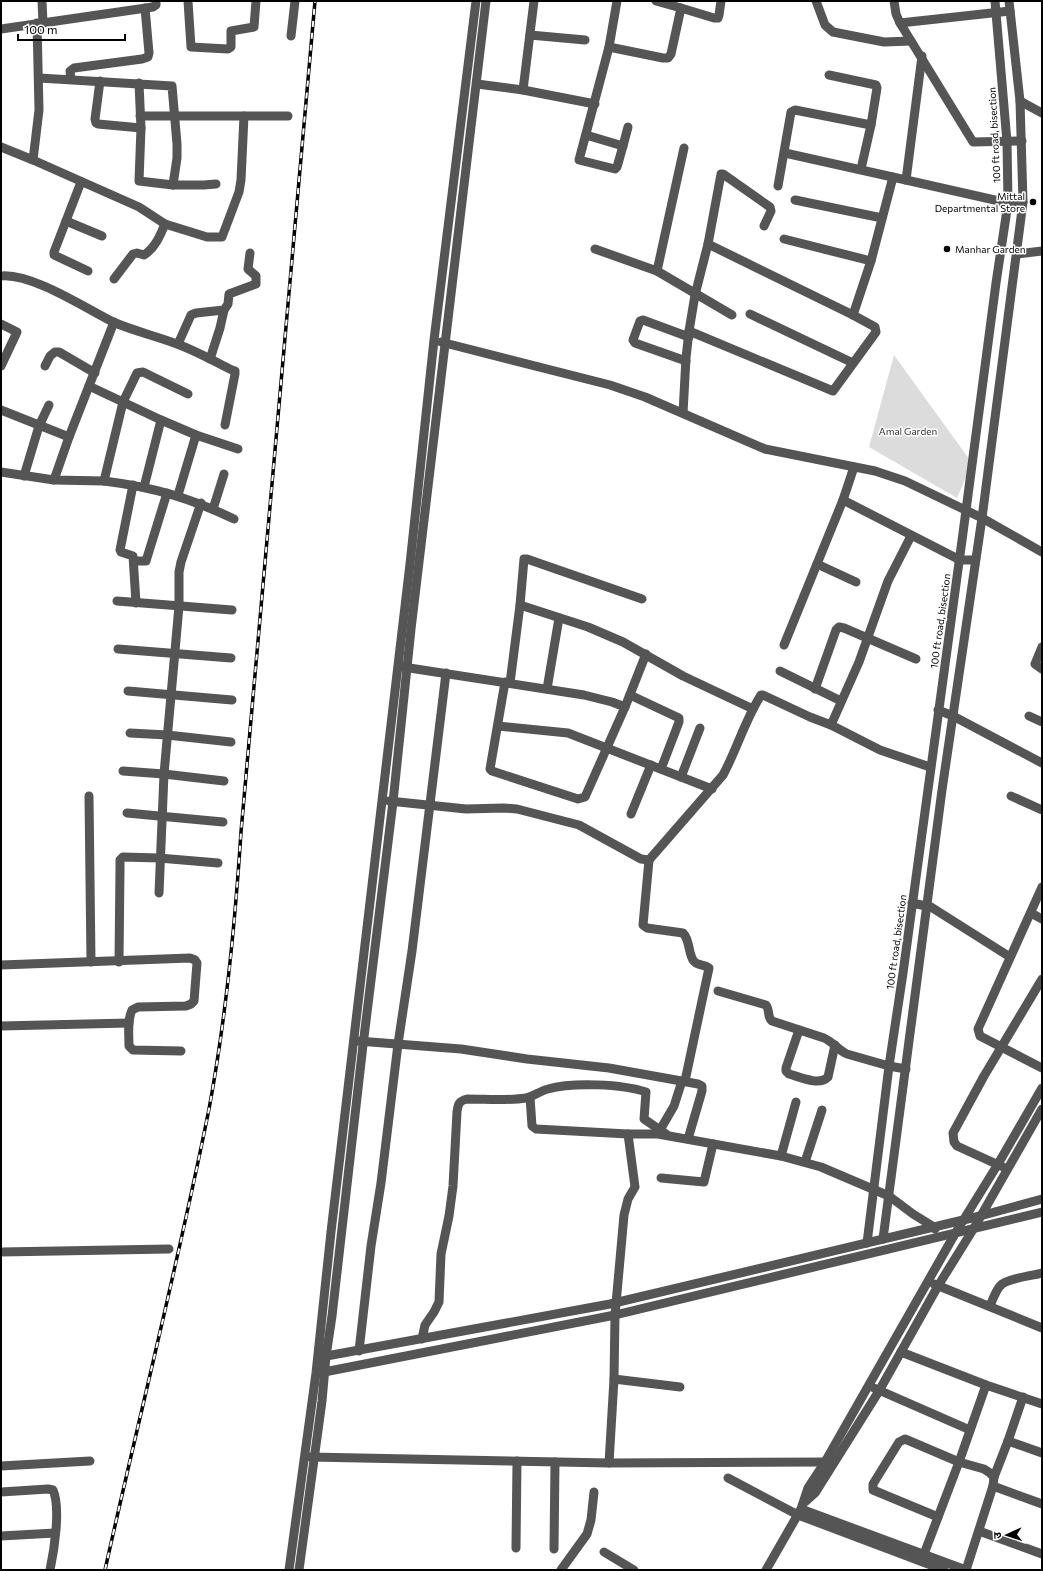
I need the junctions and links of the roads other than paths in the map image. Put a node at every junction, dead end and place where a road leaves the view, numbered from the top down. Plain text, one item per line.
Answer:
1 (42, 1) edge
2 (156, 1) edge
3 (188, 1) edge
4 (256, 1) edge
5 (295, 1) edge
6 (476, 1) edge
7 (486, 1) edge
8 (534, 1) edge
9 (617, 1) edge
10 (656, 1) edge
11 (721, 1) edge
12 (816, 1) edge
13 (894, 1) edge
14 (996, 1) edge
15 (1009, 1) edge
16 (145, 8) junction
17 (681, 8) junction
18 (1010, 11) junction
19 (996, 12) junction
20 (40, 23) junction
21 (900, 23) junction
22 (1, 29) edge
23 (530, 35) junction
24 (291, 36) dead end
25 (585, 40) dead end
26 (911, 40) junction
27 (609, 47) junction
28 (922, 56) junction
29 (467, 72) junction
30 (478, 73) junction
31 (829, 75) dead end
32 (39, 78) junction
33 (71, 79) junction
34 (100, 81) junction
35 (139, 83) junction
36 (477, 84) junction
37 (523, 90) junction
38 (1020, 101) junction
39 (595, 104) junction
40 (1042, 113) edge
41 (140, 116) junction
42 (175, 116) junction
43 (244, 116) junction
44 (288, 116) dead end
45 (871, 125) junction
46 (628, 127) dead end
47 (141, 128) junction
48 (586, 135) junction
49 (1022, 141) junction
50 (1007, 142) junction
51 (623, 146) junction
52 (1, 147) edge
53 (684, 148) dead end
54 (785, 153) junction
55 (33, 160) junction
56 (861, 169) junction
57 (893, 177) junction
58 (906, 180) junction
59 (81, 182) junction
60 (216, 184) dead end
61 (173, 185) junction
62 (778, 186) dead end
63 (795, 200) dead end
64 (1023, 202) junction
65 (1008, 203) junction
66 (882, 218) junction
67 (66, 221) junction
68 (165, 224) junction
69 (764, 226) dead end
70 (102, 236) dead end
71 (784, 239) dead end
72 (708, 244) junction
73 (595, 249) dead end
74 (1042, 251) edge
75 (250, 253) dead end
76 (1017, 254) junction
77 (871, 261) junction
78 (88, 271) dead end
79 (657, 271) junction
80 (1, 276) edge
81 (114, 279) dead end
82 (996, 283) junction
83 (1013, 285) junction
84 (695, 295) junction
85 (224, 310) junction
86 (750, 314) dead end
87 (732, 315) dead end
88 (853, 315) junction
89 (114, 322) junction
90 (1, 324) edge
91 (689, 334) junction
92 (988, 335) junction
93 (1006, 338) junction
94 (434, 340) junction
95 (178, 344) junction
96 (446, 344) junction
97 (210, 359) junction
98 (686, 361) junction
99 (853, 363) junction
100 (1, 366) edge
101 (45, 366) dead end
102 (94, 373) junction
103 (89, 386) junction
104 (188, 394) dead end
105 (123, 402) junction
106 (49, 405) dead end
107 (1, 410) edge
108 (682, 413) junction
109 (161, 420) junction
110 (225, 425) dead end
111 (38, 426) junction
112 (196, 435) junction
113 (68, 437) junction
114 (238, 449) dead end
115 (422, 453) junction
116 (433, 454) junction
117 (854, 467) junction
118 (1, 472) edge
119 (224, 474) dead end
120 (24, 476) junction
121 (54, 480) junction
122 (104, 481) junction
123 (133, 485) junction
124 (144, 487) junction
125 (167, 493) junction
126 (178, 495) junction
127 (843, 500) junction
128 (201, 503) junction
129 (213, 509) junction
130 (966, 511) junction
131 (982, 518) junction
132 (234, 519) dead end
133 (911, 536) junction
134 (1042, 552) edge
135 (960, 560) junction
136 (975, 560) junction
137 (134, 561) junction
138 (817, 564) junction
139 (856, 582) dead end
140 (642, 599) dead end
141 (117, 601) dead end
142 (136, 603) junction
143 (520, 605) junction
144 (179, 606) junction
145 (232, 610) dead end
146 (559, 618) junction
147 (866, 638) junction
148 (784, 645) dead end
149 (1042, 647) edge
150 (118, 649) dead end
151 (174, 652) junction
152 (646, 654) junction
153 (231, 658) dead end
154 (916, 659) dead end
155 (402, 667) junction
156 (1042, 669) edge
157 (780, 671) dead end
158 (446, 673) junction
159 (508, 683) junction
160 (547, 689) junction
161 (815, 689) junction
162 (128, 691) dead end
163 (170, 694) junction
164 (630, 695) junction
165 (232, 700) dead end
166 (841, 701) junction
167 (624, 707) junction
168 (753, 708) junction
169 (938, 710) junction
170 (953, 716) junction
171 (1029, 716) dead end
172 (1042, 722) edge
173 (831, 725) junction
174 (498, 726) junction
175 (700, 728) dead end
176 (130, 733) dead end
177 (167, 735) junction
178 (231, 742) dead end
179 (607, 748) junction
180 (1042, 763) edge
181 (651, 765) junction
182 (930, 768) junction
183 (661, 769) junction
184 (123, 771) dead end
185 (164, 774) junction
186 (681, 777) junction
187 (224, 781) dead end
188 (712, 789) junction
189 (89, 796) dead end
190 (1011, 796) dead end
191 (382, 801) junction
192 (393, 802) junction
193 (431, 806) junction
194 (1042, 810) edge
195 (127, 813) dead end
196 (631, 814) dead end
197 (162, 817) junction
198 (223, 822) dead end
199 (159, 858) junction
200 (649, 860) junction
201 (218, 863) dead end
202 (1042, 887) edge
203 (159, 893) dead end
204 (912, 903) junction
205 (927, 906) junction
206 (1031, 913) junction
207 (1042, 919) edge
208 (1010, 957) junction
209 (91, 962) junction
210 (119, 962) junction
211 (1, 965) edge
212 (1042, 979) edge
213 (718, 991) dead end
214 (129, 1023) junction
215 (1, 1026) edge
216 (799, 1030) junction
217 (353, 1041) junction
218 (363, 1042) junction
219 (398, 1044) junction
220 (835, 1045) junction
221 (1001, 1046) junction
222 (181, 1051) dead end
223 (889, 1066) junction
224 (1042, 1068) edge
225 (906, 1069) junction
226 (683, 1081) junction
227 (1042, 1088) edge
228 (530, 1097) junction
229 (796, 1102) dead end
230 (1042, 1109) edge
231 (822, 1110) dead end
232 (663, 1132) junction
233 (628, 1134) junction
234 (688, 1139) junction
235 (713, 1144) junction
236 (781, 1156) junction
237 (805, 1162) junction
238 (998, 1164) junction
239 (1007, 1169) junction
240 (660, 1178) dead end
241 (873, 1190) junction
242 (889, 1196) junction
243 (1042, 1199) edge
244 (1042, 1212) edge
245 (980, 1216) junction
246 (963, 1220) junction
247 (934, 1227) junction
248 (974, 1228) junction
249 (956, 1232) junction
250 (938, 1236) junction
251 (883, 1239) junction
252 (866, 1243) junction
253 (169, 1249) dead end
254 (1, 1252) edge
255 (1042, 1273) edge
256 (928, 1282) junction
257 (938, 1286) junction
258 (616, 1302) junction
259 (990, 1306) junction
260 (615, 1315) junction
261 (1042, 1328) edge
262 (422, 1339) junction
263 (358, 1351) junction
264 (902, 1352) junction
265 (322, 1357) junction
266 (320, 1373) junction
267 (614, 1379) junction
268 (869, 1385) junction
269 (986, 1385) junction
270 (680, 1387) dead end
271 (879, 1391) junction
272 (1023, 1397) junction
273 (1042, 1404) edge
274 (970, 1430) junction
275 (1008, 1441) junction
276 (1042, 1453) edge
277 (305, 1457) junction
278 (315, 1458) junction
279 (90, 1461) dead end
280 (517, 1461) junction
281 (555, 1462) junction
282 (825, 1462) junction
283 (959, 1462) junction
284 (609, 1463) junction
285 (1, 1466) edge
286 (728, 1478) dead end
287 (993, 1482) junction
288 (1, 1492) edge
289 (594, 1492) dead end
290 (1042, 1504) edge
291 (801, 1509) junction
292 (938, 1517) junction
293 (978, 1531) junction
294 (55, 1533) junction
295 (1, 1536) edge
296 (516, 1548) dead end
297 (554, 1549) dead end
298 (604, 1552) dead end
299 (924, 1554) junction
300 (1042, 1554) edge
301 (50, 1570) edge
302 (290, 1570) edge
303 (298, 1570) edge
304 (562, 1570) edge
305 (634, 1570) edge
306 (766, 1570) edge
307 (944, 1570) edge
308 (966, 1570) edge

1 - 20 street
2 - 16 street
3 - 4 street
5 - 24 street
6 - 29 street
7 - 30 street
8 - 23 street
9 - 27 street
10 - 17 street
11 - 17 street
12 - 26 street
13 - 21 street
14 - 19 street, 100 ft road, bisection
15 - 18 street
16 - 20 street
16 - 33 street
17 - 27 street
18 - 19 street
18 - 38 street
19 - 21 street
19 - 50 street, 100 ft road, bisection
20 - 22 street
20 - 32 street
21 - 26 street
23 - 25 street
23 - 37 street
26 - 28 street
27 - 39 street
28 - 50 street
28 - 58 street
29 - 30 street
29 - 94 street
30 - 36 street
31 - 45 street
32 - 33 street
32 - 55 street
33 - 34 street
34 - 35 street
34 - 47 street
35 - 41 street
35 - 42 street
36 - 37 street
36 - 96 street
37 - 39 street
38 - 40 street
38 - 49 street
39 - 48 street
41 - 42 street
41 - 47 street
42 - 43 street
42 - 61 street
43 - 44 street
43 - 68 street
45 - 54 street
45 - 56 street
46 - 51 street
47 - 61 street
48 - 51 street
48 - 51 street
49 - 50 street
49 - 64 street
50 - 65 street, 100 ft road, bisection
52 - 55 street
53 - 79 street
54 - 56 street
54 - 62 street
55 - 59 street
56 - 57 street
57 - 58 street
57 - 66 street
58 - 65 street
59 - 67 street
59 - 68 street
60 - 61 street
63 - 66 street
64 - 65 street
64 - 76 street
65 - 82 street, 100 ft road, bisection
66 - 77 street
67 - 70 street
67 - 78 street
68 - 81 street
69 - 72 street
71 - 77 street
72 - 84 street
72 - 88 street
73 - 79 street
74 - 76 street
75 - 85 street
76 - 83 street
77 - 88 street
79 - 84 street
80 - 89 street
82 - 83 street
82 - 92 street, 100 ft road, bisection
83 - 93 street
84 - 87 street
84 - 91 street
85 - 95 street
85 - 97 street
86 - 99 street
88 - 99 street
89 - 95 street
89 - 102 street
90 - 100 street
91 - 98 street
91 - 98 street
91 - 99 street
92 - 93 street
92 - 130 street, 100 ft road, bisection
93 - 131 street
94 - 96 street
94 - 115 street
95 - 97 street
96 - 108 street
96 - 116 street
97 - 110 street
98 - 108 street
101 - 102 street
102 - 103 street
103 - 105 street
103 - 113 street
104 - 105 street
105 - 109 street
105 - 122 street
106 - 111 street
107 - 111 street
108 - 117 street
109 - 112 street
109 - 124 street
111 - 113 street
111 - 120 street
112 - 114 street
112 - 126 street
113 - 121 street
115 - 116 street
115 - 155 street
116 - 155 street
117 - 127 street
117 - 130 street
118 - 120 street
119 - 129 street
120 - 121 street
121 - 122 street
122 - 123 street
123 - 124 street
123 - 137 street
124 - 125 street
125 - 126 street
125 - 137 street
126 - 128 street
127 - 133 street
127 - 138 street
128 - 129 street
128 - 144 street
129 - 132 street
130 - 131 street
130 - 135 street, 100 ft road, bisection
131 - 134 street
131 - 136 street
133 - 135 street
133 - 147 street
135 - 136 street
135 - 169 street, 100 ft road, bisection
136 - 170 street
137 - 142 street
138 - 139 street
138 - 148 street
140 - 143 street
141 - 142 street
142 - 144 street
143 - 146 street
143 - 159 street
144 - 145 street
144 - 151 street
146 - 152 street
146 - 160 street
147 - 154 street
147 - 161 street
147 - 166 street
149 - 156 street
150 - 151 street
151 - 153 street
151 - 163 street
152 - 164 street
152 - 168 street
155 - 158 street
155 - 191 street
155 - 192 street
157 - 161 street
158 - 159 street
158 - 193 street
159 - 160 street
159 - 174 street
160 - 167 street
161 - 166 street
162 - 163 street
163 - 165 street
163 - 177 street
164 - 167 street
164 - 183 street
166 - 173 street
167 - 179 street
168 - 173 street
168 - 188 street
169 - 170 street
169 - 182 street, 100 ft road, bisection
170 - 180 street
170 - 205 street
171 - 172 street
173 - 182 street
174 - 179 street
174 - 179 street
175 - 186 street
176 - 177 street
177 - 178 street
177 - 185 street
179 - 181 street
181 - 183 street
181 - 196 street
182 - 204 street, 100 ft road, bisection
183 - 186 street
184 - 185 street
185 - 187 street
185 - 197 street
186 - 188 street
188 - 200 street
189 - 209 street
190 - 194 street
191 - 192 street
191 - 217 street
192 - 193 street
192 - 218 street
193 - 200 street
193 - 219 street
195 - 197 street
197 - 198 street
197 - 199 street
199 - 201 street
199 - 203 street
199 - 210 street
200 - 226 street
202 - 206 street
204 - 205 street
204 - 223 street, 100 ft road, bisection
205 - 208 street
205 - 225 street
206 - 207 street
206 - 208 street
208 - 221 street
209 - 210 street
209 - 211 street
210 - 214 street
212 - 221 street
213 - 216 street
214 - 215 street
214 - 222 street
216 - 220 street
216 - 220 street
217 - 218 street
217 - 265 street
218 - 219 street
218 - 265 street
219 - 226 street
219 - 263 street
220 - 223 street
221 - 224 street
221 - 238 street
223 - 225 street
223 - 241 street, 100 ft road, bisection
225 - 242 street
226 - 232 street
226 - 234 street
227 - 238 street
228 - 232 street
228 - 233 street
228 - 262 street
229 - 236 street
230 - 239 street
231 - 237 street
232 - 233 street
232 - 234 street
233 - 258 street
234 - 235 street
235 - 236 street
235 - 240 street
236 - 237 street
237 - 241 street
238 - 239 street
238 - 246 street
239 - 245 street
241 - 242 street
241 - 252 street, 100 ft road, bisection
242 - 247 street
242 - 251 street
243 - 245 street
244 - 248 street
245 - 246 street
245 - 248 street
246 - 247 street
246 - 249 street
247 - 250 street
247 - 251 street
248 - 249 street
248 - 257 street
249 - 250 street
249 - 256 street
250 - 260 street
251 - 252 street
252 - 258 street
253 - 254 street
255 - 259 street
256 - 257 street
256 - 268 street
257 - 259 street
257 - 264 street
258 - 260 street
258 - 262 street
259 - 261 street
260 - 266 street
260 - 267 street
262 - 263 street
263 - 265 street
264 - 269 street
264 - 271 street
265 - 266 street
266 - 277 street
266 - 278 street
267 - 270 street
267 - 284 street
268 - 271 street
268 - 282 street
269 - 272 street
269 - 274 street
271 - 274 street
271 - 291 street
272 - 273 street
272 - 275 street
274 - 283 street
275 - 276 street
275 - 287 street
277 - 278 street
277 - 302 street
278 - 280 street
278 - 303 street
279 - 285 street
280 - 281 street
280 - 296 street
281 - 284 street
281 - 297 street
282 - 284 street
282 - 291 street
283 - 287 street
283 - 292 street
283 - 292 street
286 - 291 street
287 - 290 street
287 - 293 street
288 - 294 street
289 - 304 street
291 - 299 street
291 - 306 street
291 - 307 street
292 - 299 street
293 - 300 street
293 - 308 street
294 - 295 street
294 - 301 street
298 - 305 street
299 - 308 street

